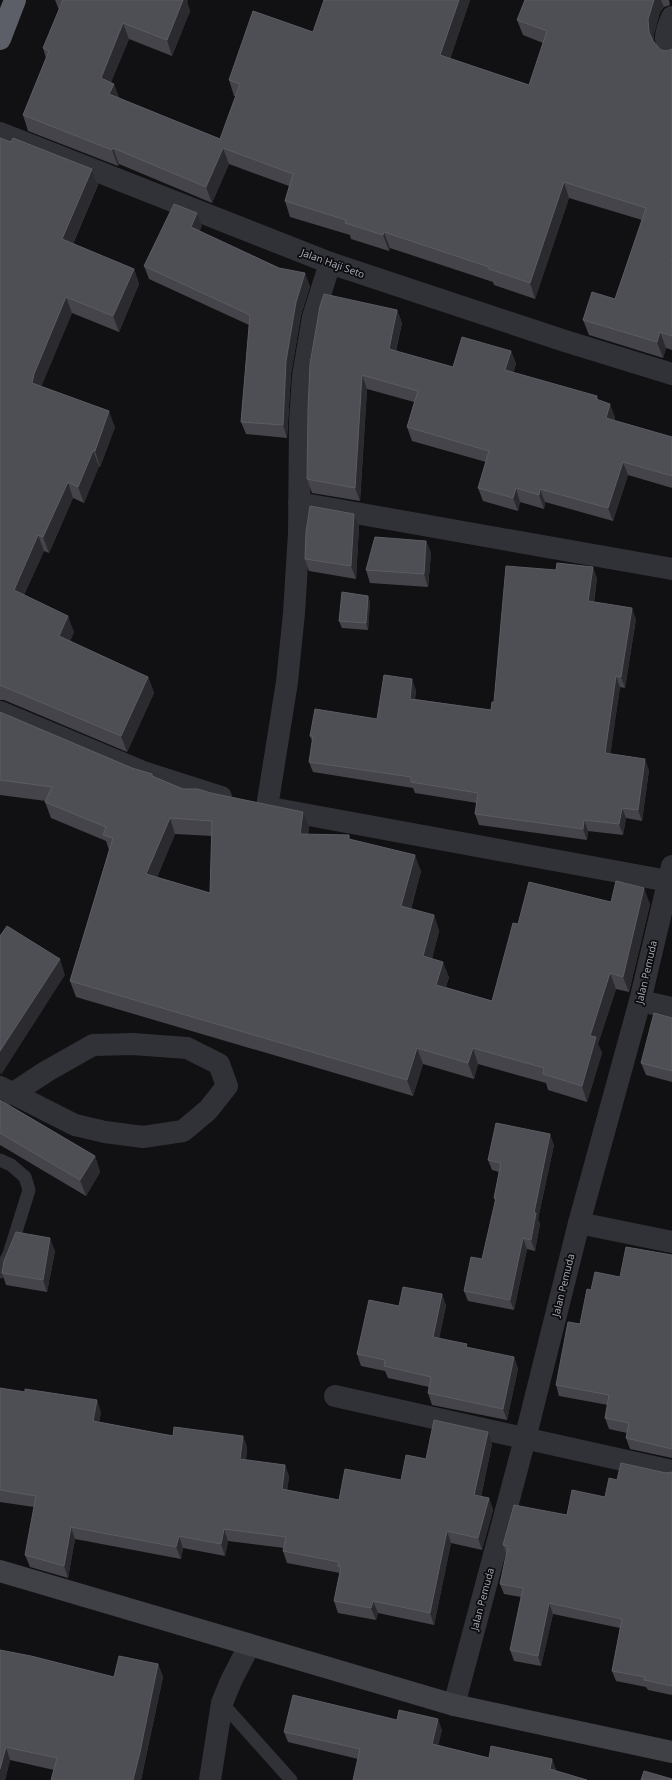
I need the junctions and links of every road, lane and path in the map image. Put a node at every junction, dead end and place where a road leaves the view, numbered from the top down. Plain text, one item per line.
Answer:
1 (15, 0) edge
2 (672, 17) edge
3 (0, 39) edge
4 (672, 54) edge
5 (0, 133) edge
6 (330, 263) junction
7 (672, 374) edge
8 (299, 503) junction
9 (672, 569) edge
10 (0, 712) edge
11 (251, 804) junction
12 (670, 874) edge
13 (640, 1000) junction
14 (672, 1008) edge
15 (6, 1091) edge
16 (0, 1160) edge
17 (579, 1223) junction
18 (672, 1242) edge
19 (0, 1272) edge
20 (335, 1396) dead end
21 (525, 1439) junction
22 (672, 1471) edge
23 (0, 1571) edge
24 (249, 1646) junction
25 (222, 1703) junction
26 (454, 1705) junction
27 (672, 1752) edge
28 (210, 1780) edge
29 (290, 1780) edge

1 - 3 highway
2 - 4 street
5 - 6 street, Jalan Haji Seto
6 - 7 street, Jalan Haji Seto
6 - 8 street
8 - 9 street
8 - 11 street
10 - 11 street
11 - 12 street
12 - 13 street, Jalan Pemuda
13 - 14 street
13 - 17 street, Jalan Pemuda
15 - 15 street
16 - 19 lane
17 - 18 street
17 - 21 street, Jalan Pemuda
20 - 21 street
21 - 22 street
21 - 26 street, Jalan Pemuda
23 - 24 street
24 - 25 street
24 - 26 street
25 - 28 street
25 - 29 lane
26 - 27 street

